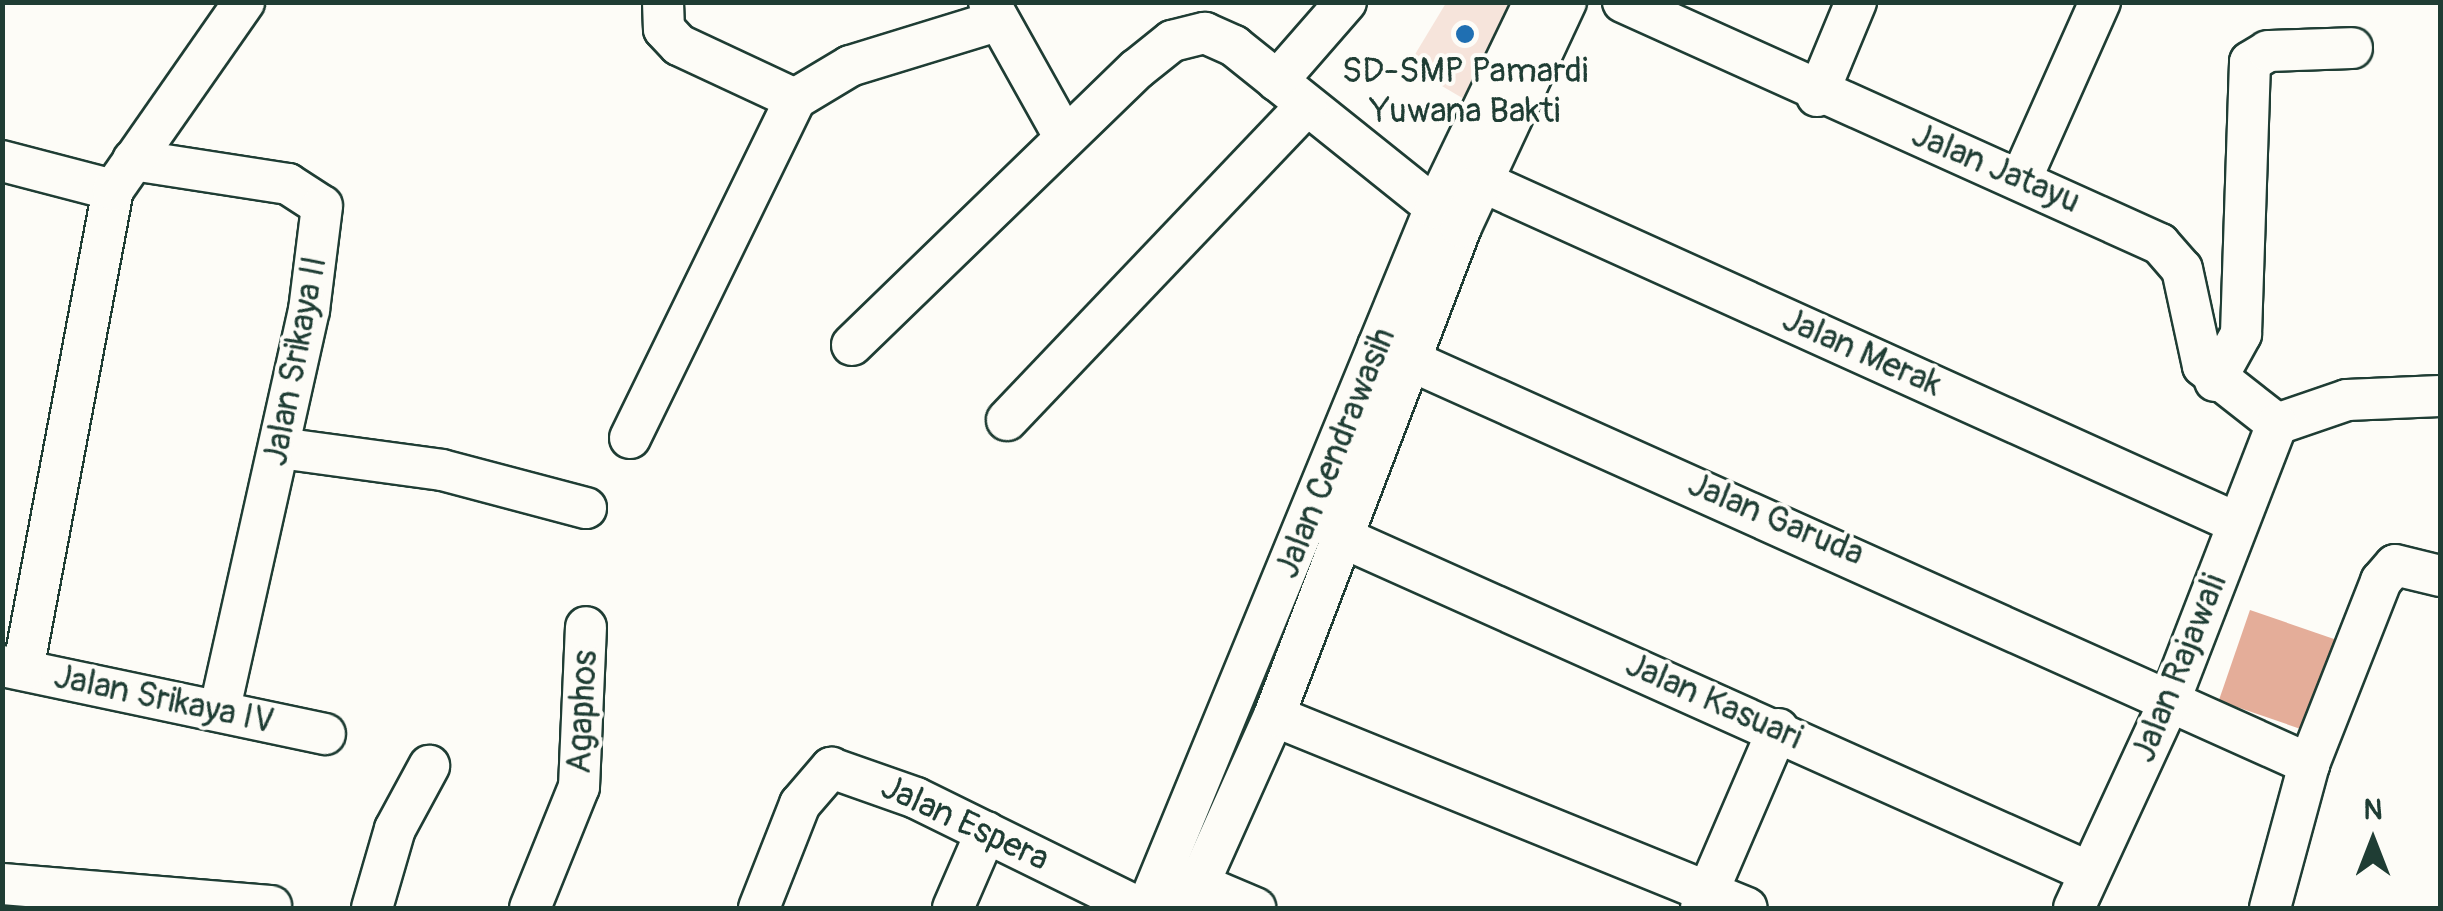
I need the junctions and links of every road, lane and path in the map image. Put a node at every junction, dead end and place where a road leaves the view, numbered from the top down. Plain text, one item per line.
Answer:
1 (244, 2) edge
2 (663, 2) edge
3 (1346, 2) edge
4 (1534, 2) edge
5 (1566, 2) edge
6 (1623, 2) edge
7 (1856, 2) edge
8 (2100, 2) edge
9 (992, 12) edge
10 (2352, 48) dead end
11 (1291, 93) junction
12 (1817, 96) junction
13 (795, 99) junction
14 (1064, 136) junction
15 (2, 160) edge
16 (123, 175) junction
17 (2022, 178) junction
18 (1485, 183) junction
19 (1448, 217) junction
20 (852, 345) dead end
21 (1394, 354) junction
22 (2215, 381) junction
23 (2440, 396) edge
24 (1007, 420) dead end
25 (2277, 424) junction
26 (630, 438) dead end
27 (280, 448) junction
28 (586, 508) dead end
29 (2238, 523) junction
30 (1336, 535) junction
31 (2440, 576) edge
32 (586, 627) dead end
33 (13, 668) edge
34 (2168, 705) junction
35 (220, 709) junction
36 (1274, 716) junction
37 (1778, 729) junction
38 (325, 734) dead end
39 (2309, 764) junction
40 (430, 766) dead end
41 (986, 832) junction
42 (2089, 872) junction
43 (2, 884) edge
44 (1184, 887) edge
45 (66, 899) edge
46 (1705, 901) edge
47 (271, 906) dead end
48 (372, 908) edge
49 (530, 908) edge
50 (758, 908) edge
51 (952, 908) edge
52 (1144, 908) edge
53 (1255, 908) edge
54 (1747, 908) edge
55 (2074, 908) edge
56 (2270, 908) edge

1 - 16 street
2 - 13 street
3 - 11 street
4 - 19 street, Jalan Cendrawasih
5 - 18 street, Jalan Cendrawasih
6 - 12 street, Jalan Jatayu
7 - 12 street
8 - 17 street
9 - 13 street
9 - 14 street
10 - 22 street
11 - 14 street
11 - 19 street
11 - 24 street
12 - 17 street, Jalan Jatayu
13 - 26 street
14 - 20 street
15 - 16 street
16 - 27 street, Jalan Srikaya II
16 - 33 street
17 - 22 street, Jalan Jatayu
18 - 19 street, Jalan Cendrawasih
18 - 29 street, Jalan Merak
19 - 21 street, Jalan Cendrawasih
21 - 30 street, Jalan Cendrawasih
21 - 34 street, Jalan Garuda
21 - 44 street, Jalan Cendrawasih
22 - 25 street
23 - 25 street
25 - 29 street, Jalan Rajawali
27 - 28 street
27 - 35 street, Jalan Srikaya II
29 - 34 street, Jalan Rajawali
30 - 36 street, Jalan Cendrawasih
30 - 37 street, Jalan Kasuari
31 - 39 street
32 - 49 street, Agaphos
33 - 35 street, Jalan Srikaya IV
34 - 39 street, Jalan Garuda
34 - 42 street, Jalan Rajawali
35 - 38 street, Jalan Srikaya IV
36 - 44 street, Jalan Cendrawasih
36 - 46 street
37 - 42 street, Jalan Kasuari
37 - 46 street
39 - 56 street
40 - 48 street
41 - 50 street, Jalan Espera
41 - 51 street
41 - 52 street, Jalan Espera
42 - 55 street, Jalan Rajawali
43 - 45 street
44 - 52 street, Jalan Cendrawasih
44 - 53 street
45 - 47 street
46 - 54 street

